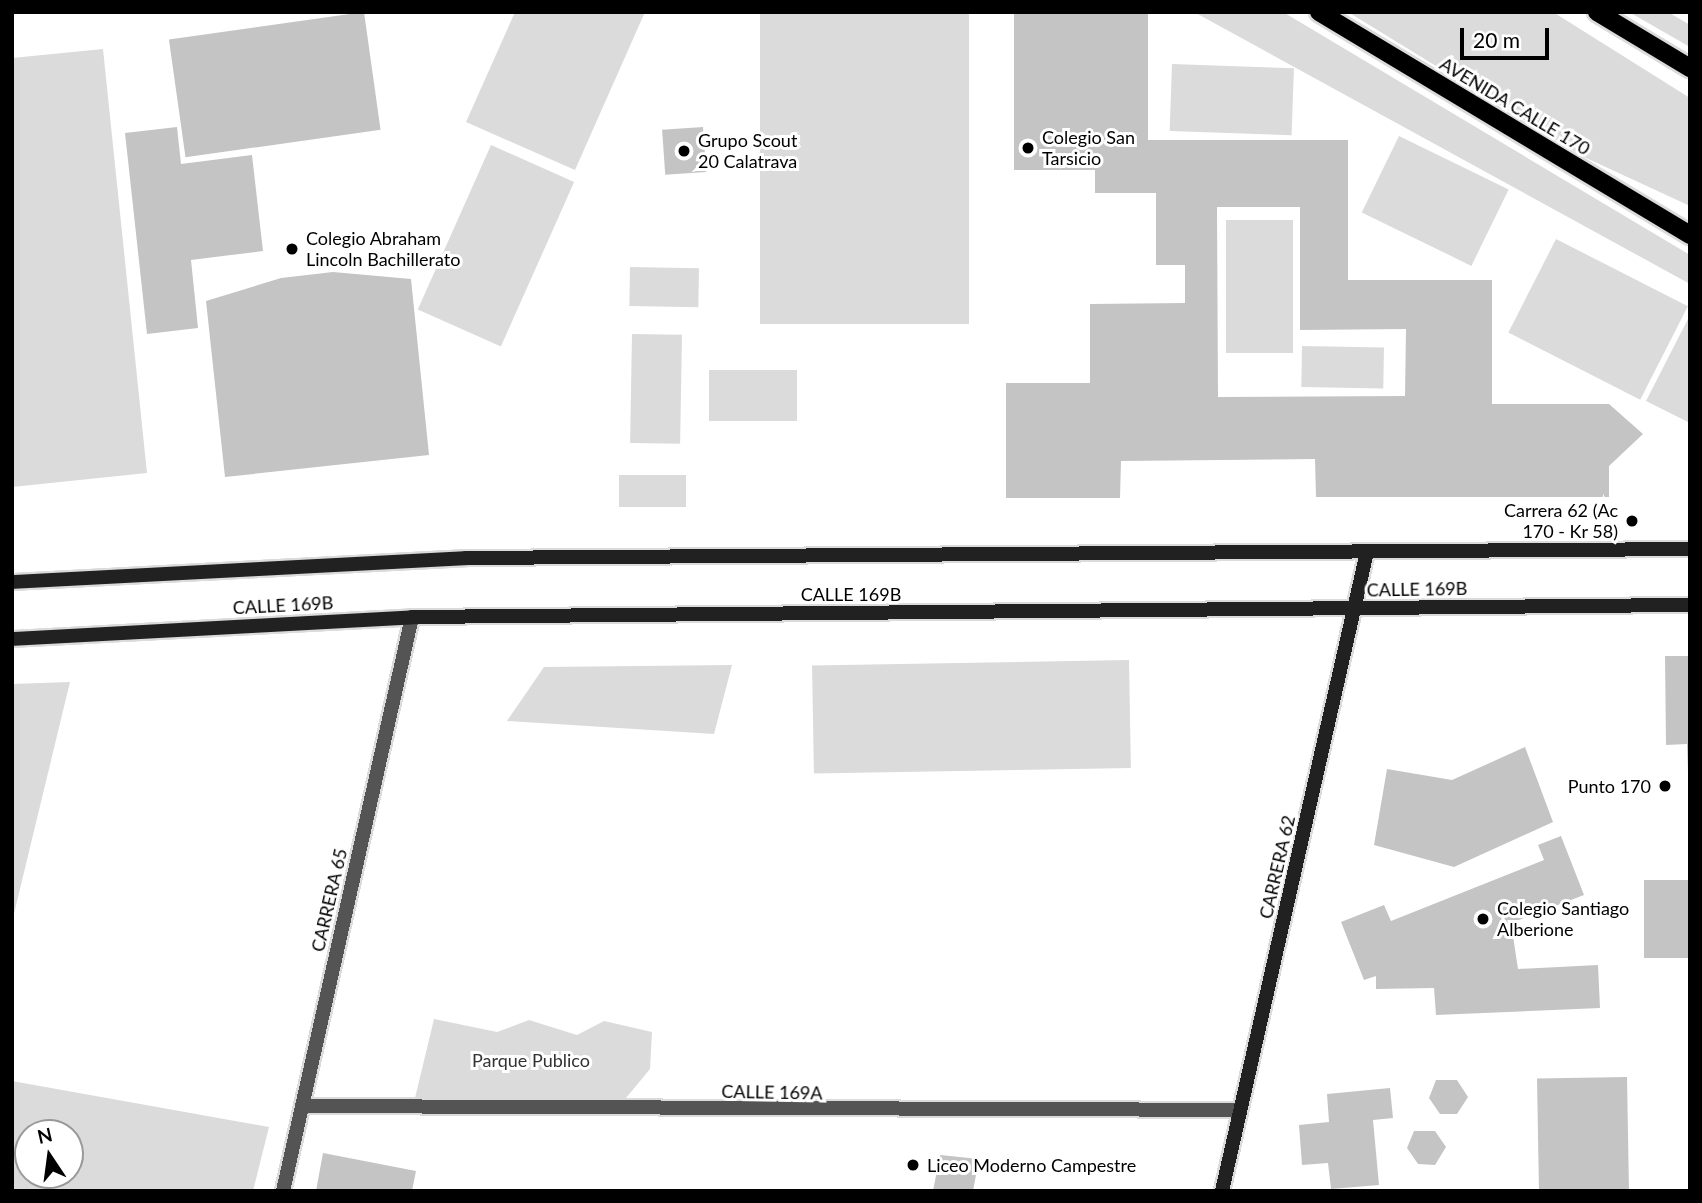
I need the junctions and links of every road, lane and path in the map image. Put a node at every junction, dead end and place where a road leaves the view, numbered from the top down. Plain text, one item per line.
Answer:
1 (1319, 12) edge
2 (1597, 12) edge
3 (1690, 68) edge
4 (1646, 209) junction
5 (1690, 229) edge
6 (1690, 235) edge
7 (1690, 550) edge
8 (1367, 552) junction
9 (12, 582) edge
10 (1690, 605) edge
11 (1356, 609) junction
12 (412, 617) junction
13 (12, 639) edge
14 (302, 1106) junction
15 (1240, 1110) junction
16 (283, 1191) edge
17 (1222, 1191) edge

1 - 4 main road, AVENIDA CALLE 170
2 - 3 main road
4 - 5 main road
4 - 6 main road, AVENIDA CALLE 170
7 - 8 main road, CALLE 169B
8 - 9 main road, CALLE 169B
8 - 11 main road, CARRERA 62
10 - 11 main road, CALLE 169B
11 - 12 main road, CALLE 169B
11 - 15 main road, CARRERA 62
12 - 13 main road, CALLE 169B
12 - 14 street, CARRERA 65
14 - 15 street, CALLE 169A
14 - 16 street, CARRERA 65
15 - 17 main road, CARRERA 62

